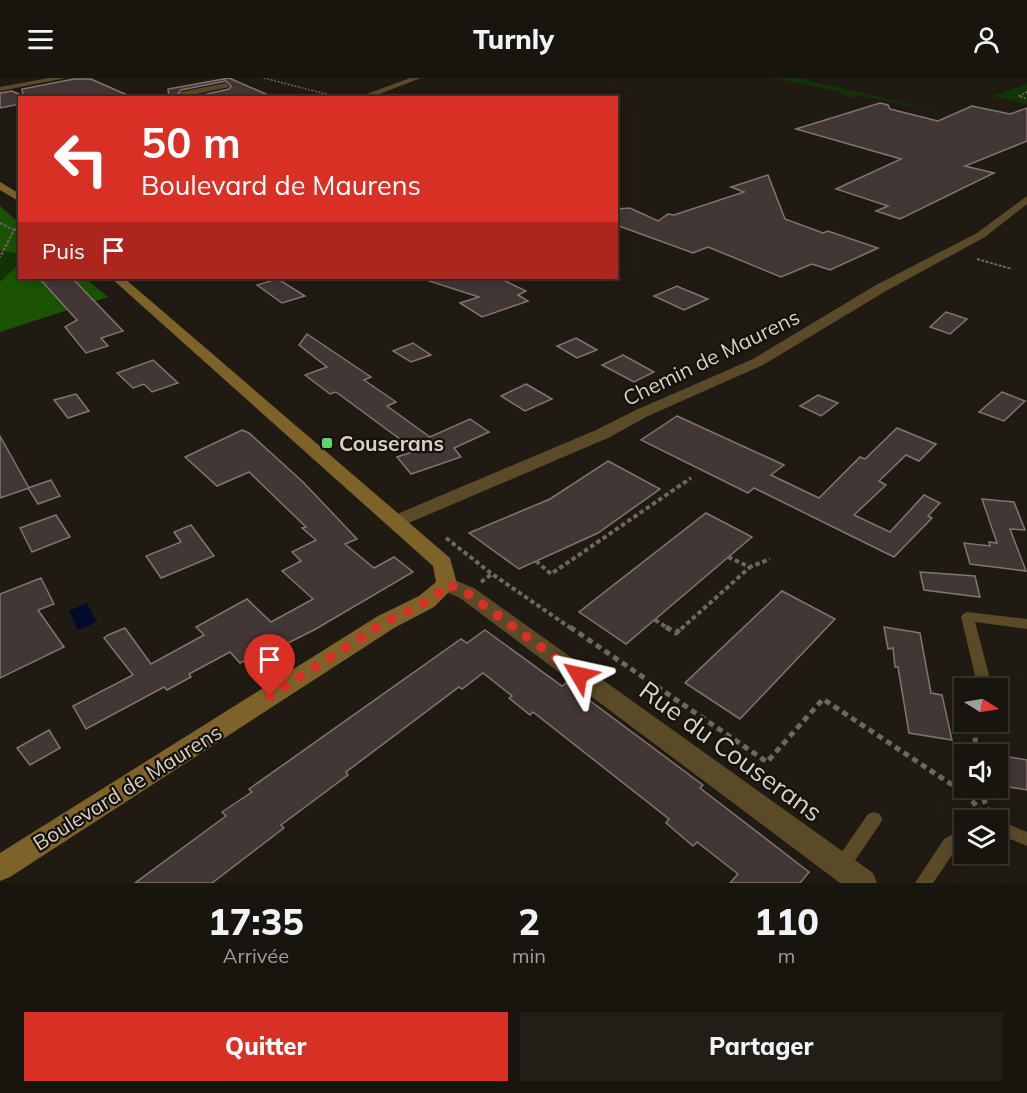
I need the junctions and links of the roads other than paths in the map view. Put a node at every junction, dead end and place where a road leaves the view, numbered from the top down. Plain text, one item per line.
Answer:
1 (62, 78) edge
2 (417, 78) edge
3 (226, 86) dead end
4 (0, 89) edge
5 (196, 92) junction
6 (179, 96) edge
7 (205, 96) edge
8 (366, 96) edge
9 (0, 185) edge
10 (18, 198) edge
11 (1027, 199) edge
12 (118, 279) edge
13 (406, 517) junction
14 (447, 584) junction
15 (1027, 624) edge
16 (983, 678) edge
17 (874, 819) dead end
18 (1008, 831) edge
19 (1027, 839) edge
20 (954, 841) edge
21 (841, 867) junction
22 (0, 868) edge
23 (863, 883) edge
24 (923, 883) edge

1 - 4 street
2 - 8 street
3 - 5 street
5 - 6 street
5 - 7 street
9 - 10 street
11 - 13 street, Chemin de Maurens
12 - 13 street
13 - 14 street
14 - 21 street, Rue du Couserans
14 - 22 street, Boulevard de Maurens
15 - 16 lane
17 - 21 lane
18 - 19 lane
20 - 24 lane
21 - 23 street, Rue du Couserans

